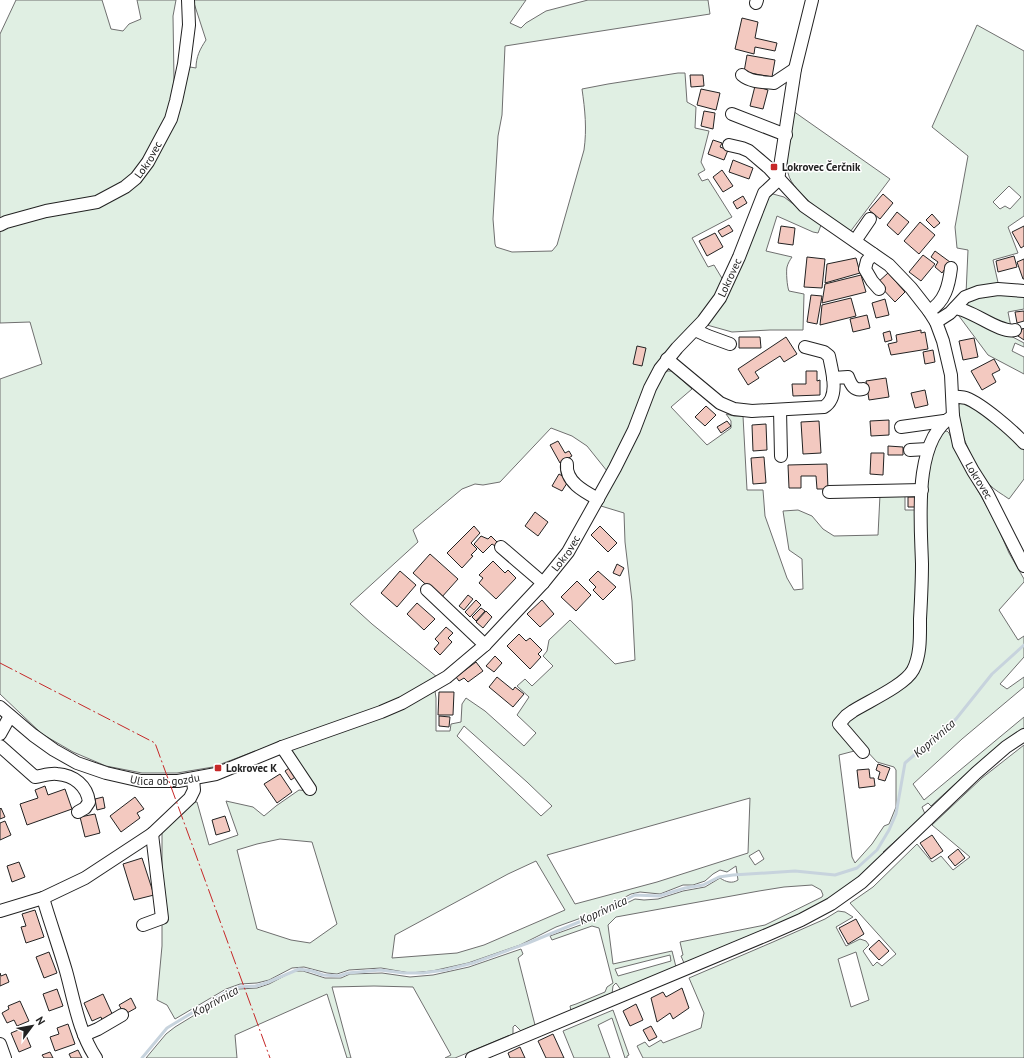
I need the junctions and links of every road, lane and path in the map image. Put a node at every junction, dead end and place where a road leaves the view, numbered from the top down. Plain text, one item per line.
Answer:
1 (188, 0) edge
2 (812, 0) edge
3 (795, 69) junction
4 (742, 75) dead end
5 (732, 114) dead end
6 (786, 135) junction
7 (729, 145) dead end
8 (778, 180) junction
9 (870, 219) dead end
10 (0, 225) edge
11 (855, 241) junction
12 (873, 254) junction
13 (951, 268) dead end
14 (878, 289) dead end
15 (1024, 290) edge
16 (955, 308) junction
17 (929, 311) junction
18 (936, 322) junction
19 (696, 330) junction
20 (1015, 330) dead end
21 (730, 344) dead end
22 (805, 347) dead end
23 (668, 359) junction
24 (833, 378) junction
25 (863, 389) dead end
26 (953, 396) junction
27 (780, 410) junction
28 (949, 418) junction
29 (900, 427) dead end
30 (1024, 443) edge
31 (928, 449) junction
32 (910, 450) dead end
33 (781, 456) dead end
34 (567, 464) dead end
35 (922, 490) junction
36 (829, 492) dead end
37 (598, 499) junction
38 (501, 547) dead end
39 (1024, 566) edge
40 (543, 584) junction
41 (426, 590) dead end
42 (485, 645) junction
43 (0, 707) edge
44 (10, 716) junction
45 (365, 718) joint
46 (0, 734) edge
47 (1024, 735) edge
48 (0, 746) edge
49 (282, 747) junction
50 (863, 752) dead end
51 (193, 779) junction
52 (310, 789) dead end
53 (78, 812) dead end
54 (152, 834) junction
55 (43, 898) junction
56 (1, 909) edge
57 (143, 925) dead end
58 (122, 1015) dead end
59 (84, 1034) junction
60 (0, 1044) edge
61 (5, 1058) edge
62 (96, 1058) edge
63 (472, 1058) edge

1 - 10 street, Lokrovec
2 - 3 street
3 - 4 street
3 - 6 street
5 - 6 street
6 - 8 street
7 - 8 street
8 - 11 street, Lokrovec
8 - 19 street, Lokrovec
9 - 11 street
11 - 12 street, Lokrovec
12 - 14 street
12 - 17 street, Lokrovec
13 - 17 street
15 - 16 street
16 - 18 street
16 - 20 street
17 - 18 street, Lokrovec
18 - 26 street, Lokrovec
19 - 21 street
19 - 23 street, Lokrovec
22 - 24 street
23 - 27 street
23 - 37 street, Lokrovec
24 - 25 street
24 - 27 street
26 - 28 street, Lokrovec
26 - 30 street
27 - 33 street
28 - 29 street
28 - 31 street
28 - 39 street, Lokrovec
31 - 32 street
31 - 35 street
34 - 37 street
35 - 36 street
35 - 50 street
37 - 40 street, Lokrovec
38 - 40 street
40 - 42 street, Lokrovec
41 - 42 street
42 - 45 street, Lokrovec
43 - 44 street, Ulica ob gozdu
44 - 46 street
44 - 51 street, Ulica ob gozdu
45 - 49 street, Ulica ob gozdu
47 - 63 street
48 - 53 street
49 - 51 street, Ulica ob gozdu
49 - 52 street
51 - 54 street
54 - 55 street
54 - 57 street
55 - 56 street
55 - 59 street
58 - 59 street
59 - 62 street
60 - 61 street

